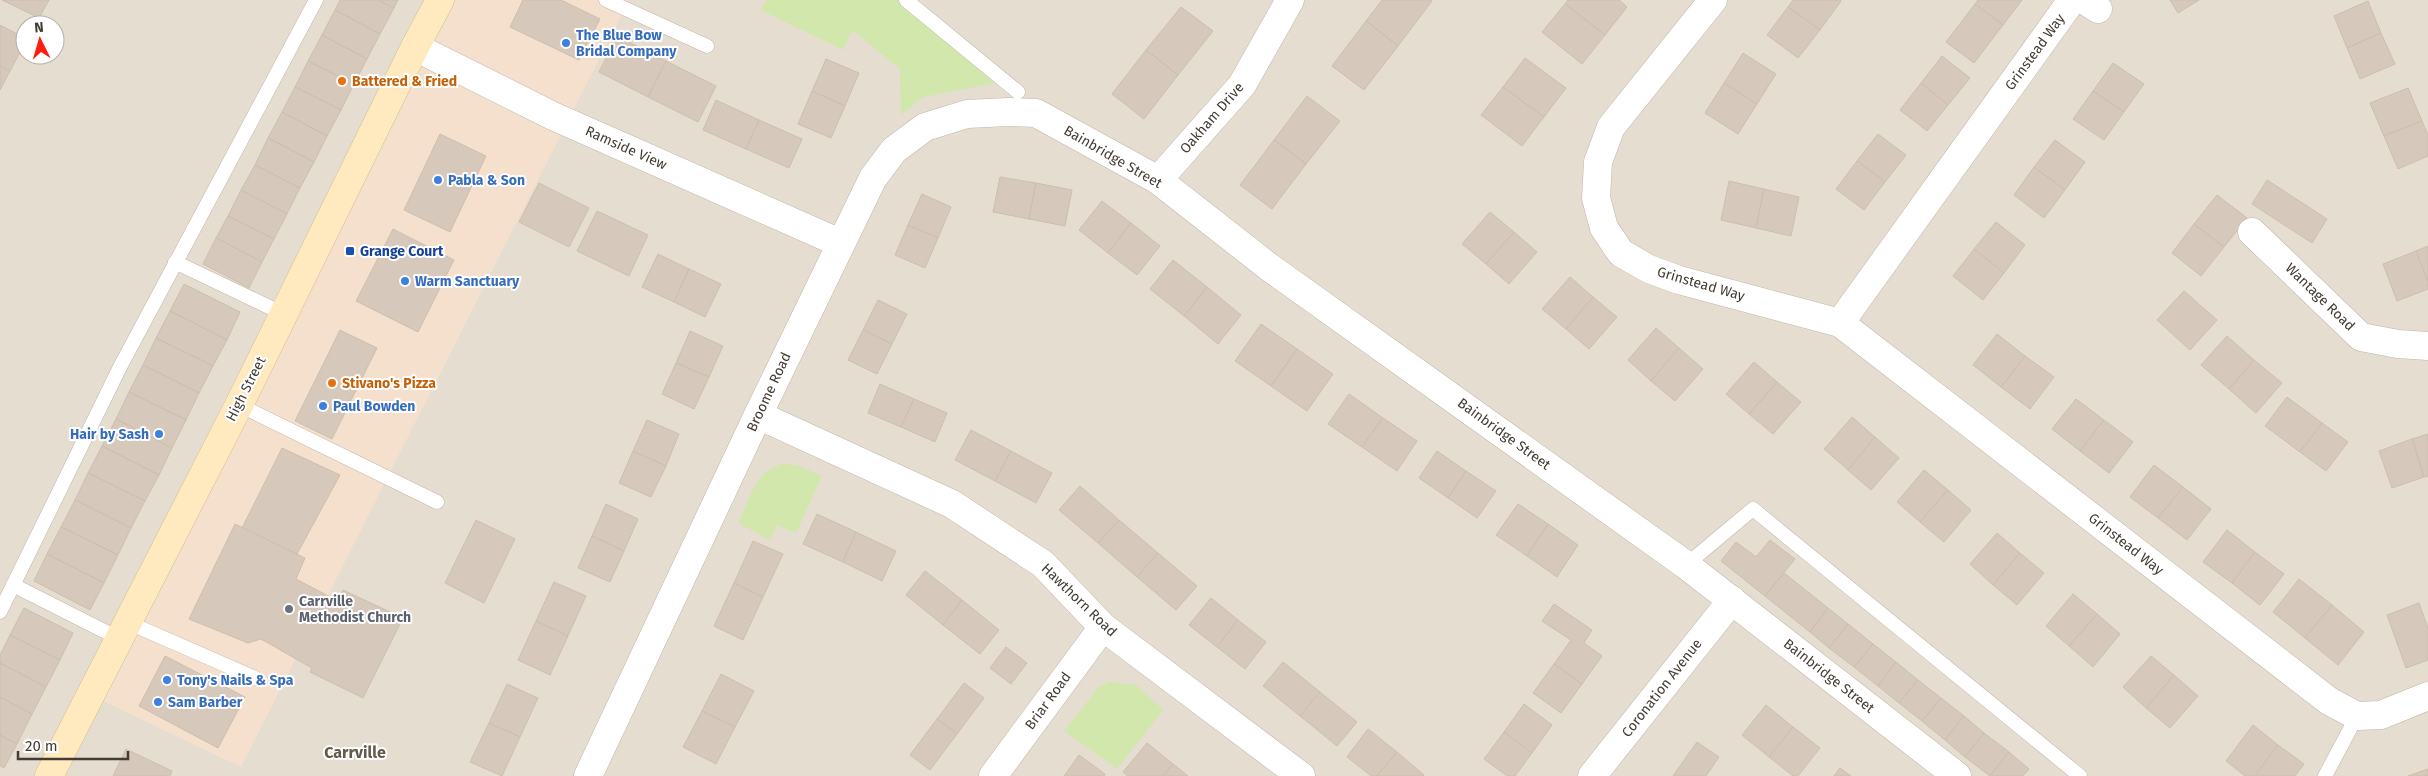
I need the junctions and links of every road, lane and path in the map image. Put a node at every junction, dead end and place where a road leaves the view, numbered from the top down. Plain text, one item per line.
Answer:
1 (316, 0) edge
2 (440, 0) edge
3 (606, 0) edge
4 (906, 0) edge
5 (1290, 0) edge
6 (1713, 0) edge
7 (2072, 0) edge
8 (707, 46) dead end
9 (415, 47) junction
10 (1018, 92) dead end
11 (1036, 113) joint
12 (1158, 180) junction
13 (2252, 232) dead end
14 (840, 243) junction
15 (175, 262) junction
16 (284, 314) junction
17 (1840, 322) junction
18 (2428, 346) edge
19 (239, 405) junction
20 (758, 415) junction
21 (437, 502) dead end
22 (1686, 565) junction
23 (13, 585) junction
24 (1732, 600) junction
25 (0, 612) edge
26 (1103, 627) junction
27 (122, 630) junction
28 (255, 678) dead end
29 (2428, 696) edge
30 (2357, 716) junction
31 (49, 776) edge
32 (588, 776) edge
33 (993, 776) edge
34 (1301, 776) edge
35 (1592, 776) edge
36 (1957, 776) edge
37 (2080, 776) edge
38 (2325, 776) edge

1 - 15 lane
2 - 9 street, High Street
3 - 8 lane
4 - 10 lane
5 - 12 street, Oakham Drive
6 - 17 street, Grinstead Way
7 - 17 street, Grinstead Way
9 - 14 street, Ramside View
9 - 16 street, High Street
11 - 12 street, Bainbridge Street
11 - 14 street, Broome Road
12 - 22 street, Bainbridge Street
13 - 18 street, Wantage Road
14 - 20 street, Broome Road
15 - 16 lane
15 - 23 lane
16 - 19 street, High Street
17 - 30 street, Grinstead Way
19 - 21 lane
19 - 27 street, High Street
20 - 26 street, Hawthorn Road
20 - 32 street, Broome Road
22 - 24 street, Bainbridge Street
22 - 37 lane
23 - 25 lane
23 - 27 lane
24 - 35 street, Coronation Avenue
24 - 36 street, Bainbridge Street
26 - 33 street, Briar Road
26 - 34 street, Hawthorn Road
27 - 28 lane
27 - 31 street, High Street
29 - 30 street
30 - 38 lane

